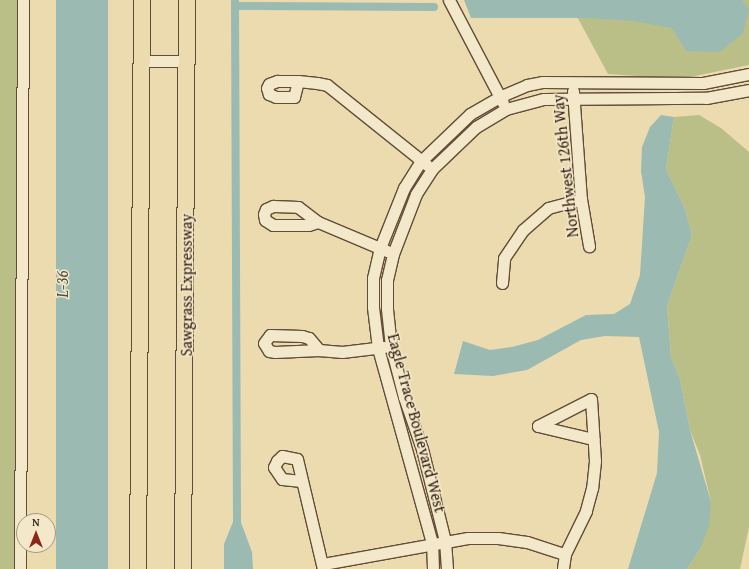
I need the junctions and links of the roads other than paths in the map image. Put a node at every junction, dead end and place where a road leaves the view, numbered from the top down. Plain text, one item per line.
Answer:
1 (23, 0) edge
2 (142, 0) edge
3 (187, 0) edge
4 (449, 0) edge
5 (142, 61) junction
6 (186, 61) junction
7 (749, 74) edge
8 (298, 81) dead end
9 (573, 83) junction
10 (749, 90) edge
11 (499, 96) junction
12 (574, 98) junction
13 (506, 109) junction
14 (421, 160) junction
15 (432, 169) junction
16 (581, 199) junction
17 (318, 222) dead end
18 (590, 246) dead end
19 (380, 248) junction
20 (393, 254) junction
21 (502, 283) dead end
22 (391, 347) junction
23 (378, 348) junction
24 (319, 350) dead end
25 (593, 439) junction
26 (301, 481) dead end
27 (445, 541) junction
28 (432, 543) junction
29 (565, 554) junction
30 (323, 567) edge
31 (20, 569) edge
32 (138, 569) edge
33 (183, 569) edge
34 (433, 569) edge
35 (447, 569) edge
36 (563, 569) edge

1 - 31 street
2 - 5 highway
3 - 6 highway, Sawgrass Expressway
4 - 11 street
5 - 6 street
5 - 32 highway
6 - 33 highway, Sawgrass Expressway
7 - 9 street, Eagle Trace Boulevard West
8 - 14 street
9 - 11 street, Eagle Trace Boulevard West
9 - 12 street, Northwest 126th Way
10 - 12 street, Eagle Trace Boulevard West
11 - 13 street
11 - 14 street, Eagle Trace Boulevard West
12 - 13 street, Eagle Trace Boulevard West
12 - 16 street, Northwest 126th Way
13 - 15 street, Eagle Trace Boulevard West
14 - 15 street
14 - 19 street, Eagle Trace Boulevard West
15 - 20 street, Eagle Trace Boulevard West
16 - 18 street, Northwest 126th Way
16 - 21 street
17 - 19 street
19 - 20 street
19 - 23 street, Eagle Trace Boulevard West
20 - 22 street, Eagle Trace Boulevard West
22 - 23 street
22 - 27 street, Eagle Trace Boulevard West
23 - 24 street
23 - 28 street, Eagle Trace Boulevard West
25 - 25 street
25 - 29 street
26 - 30 street
27 - 28 street
27 - 29 street
27 - 35 street, Eagle Trace Boulevard West
28 - 30 street
28 - 34 street, Eagle Trace Boulevard West
29 - 36 street

